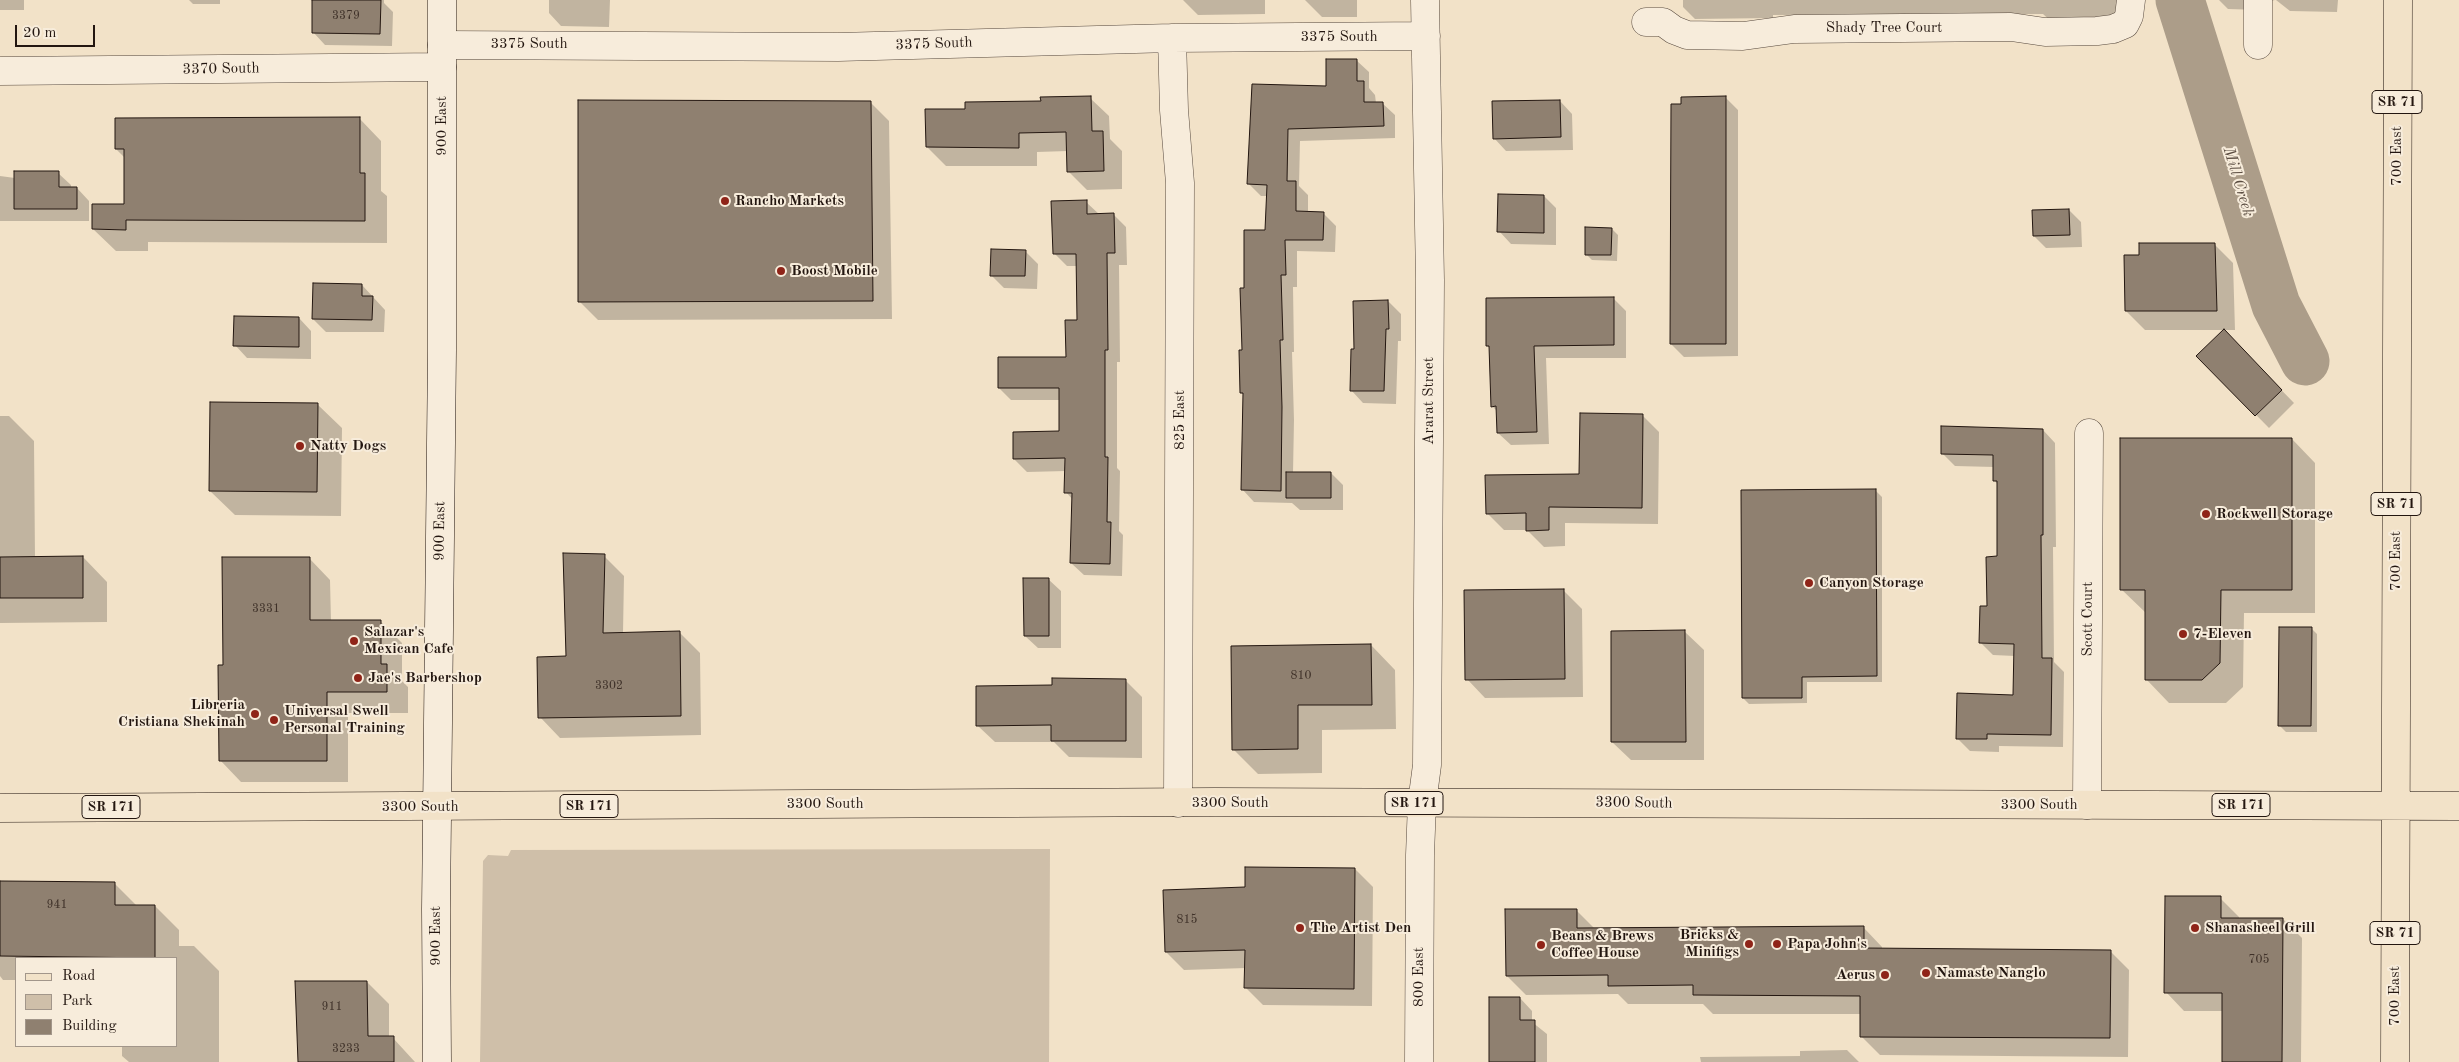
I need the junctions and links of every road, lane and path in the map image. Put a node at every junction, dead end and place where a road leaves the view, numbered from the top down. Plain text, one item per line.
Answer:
1 (442, 0) edge
2 (1425, 0) edge
3 (2258, 0) edge
4 (2398, 0) edge
5 (2128, 12) edge
6 (1657, 15) edge
7 (1426, 36) junction
8 (1172, 38) junction
9 (2258, 45) dead end
10 (442, 56) junction
11 (0, 71) edge
12 (2089, 433) dead end
13 (1178, 802) junction
14 (1422, 802) junction
15 (2087, 805) junction
16 (2395, 805) junction
17 (2459, 806) edge
18 (438, 807) junction
19 (0, 808) edge
20 (437, 1062) edge
21 (1419, 1062) edge
22 (2395, 1062) edge

1 - 10 street, 900 East
2 - 7 street, Ararat Street
3 - 9 street
4 - 16 main road, 700 East / SR 71
5 - 6 street, Shady Tree Court
7 - 8 street, 3375 South
7 - 14 street, Ararat Street
8 - 10 street, 3375 South
8 - 13 street, 825 East
10 - 11 street, 3370 South
10 - 18 street, 900 East
12 - 15 street, Scott Court
13 - 14 main road, 3300 South / SR 171
13 - 18 main road, 3300 South / SR 171
14 - 15 main road, 3300 South / SR 171
14 - 21 street, 800 East
15 - 16 main road, 3300 South / SR 171
16 - 17 main road, 3300 South / SR 171
16 - 22 main road, 700 East / SR 71
18 - 19 main road, 3300 South / SR 171
18 - 20 street, 900 East

